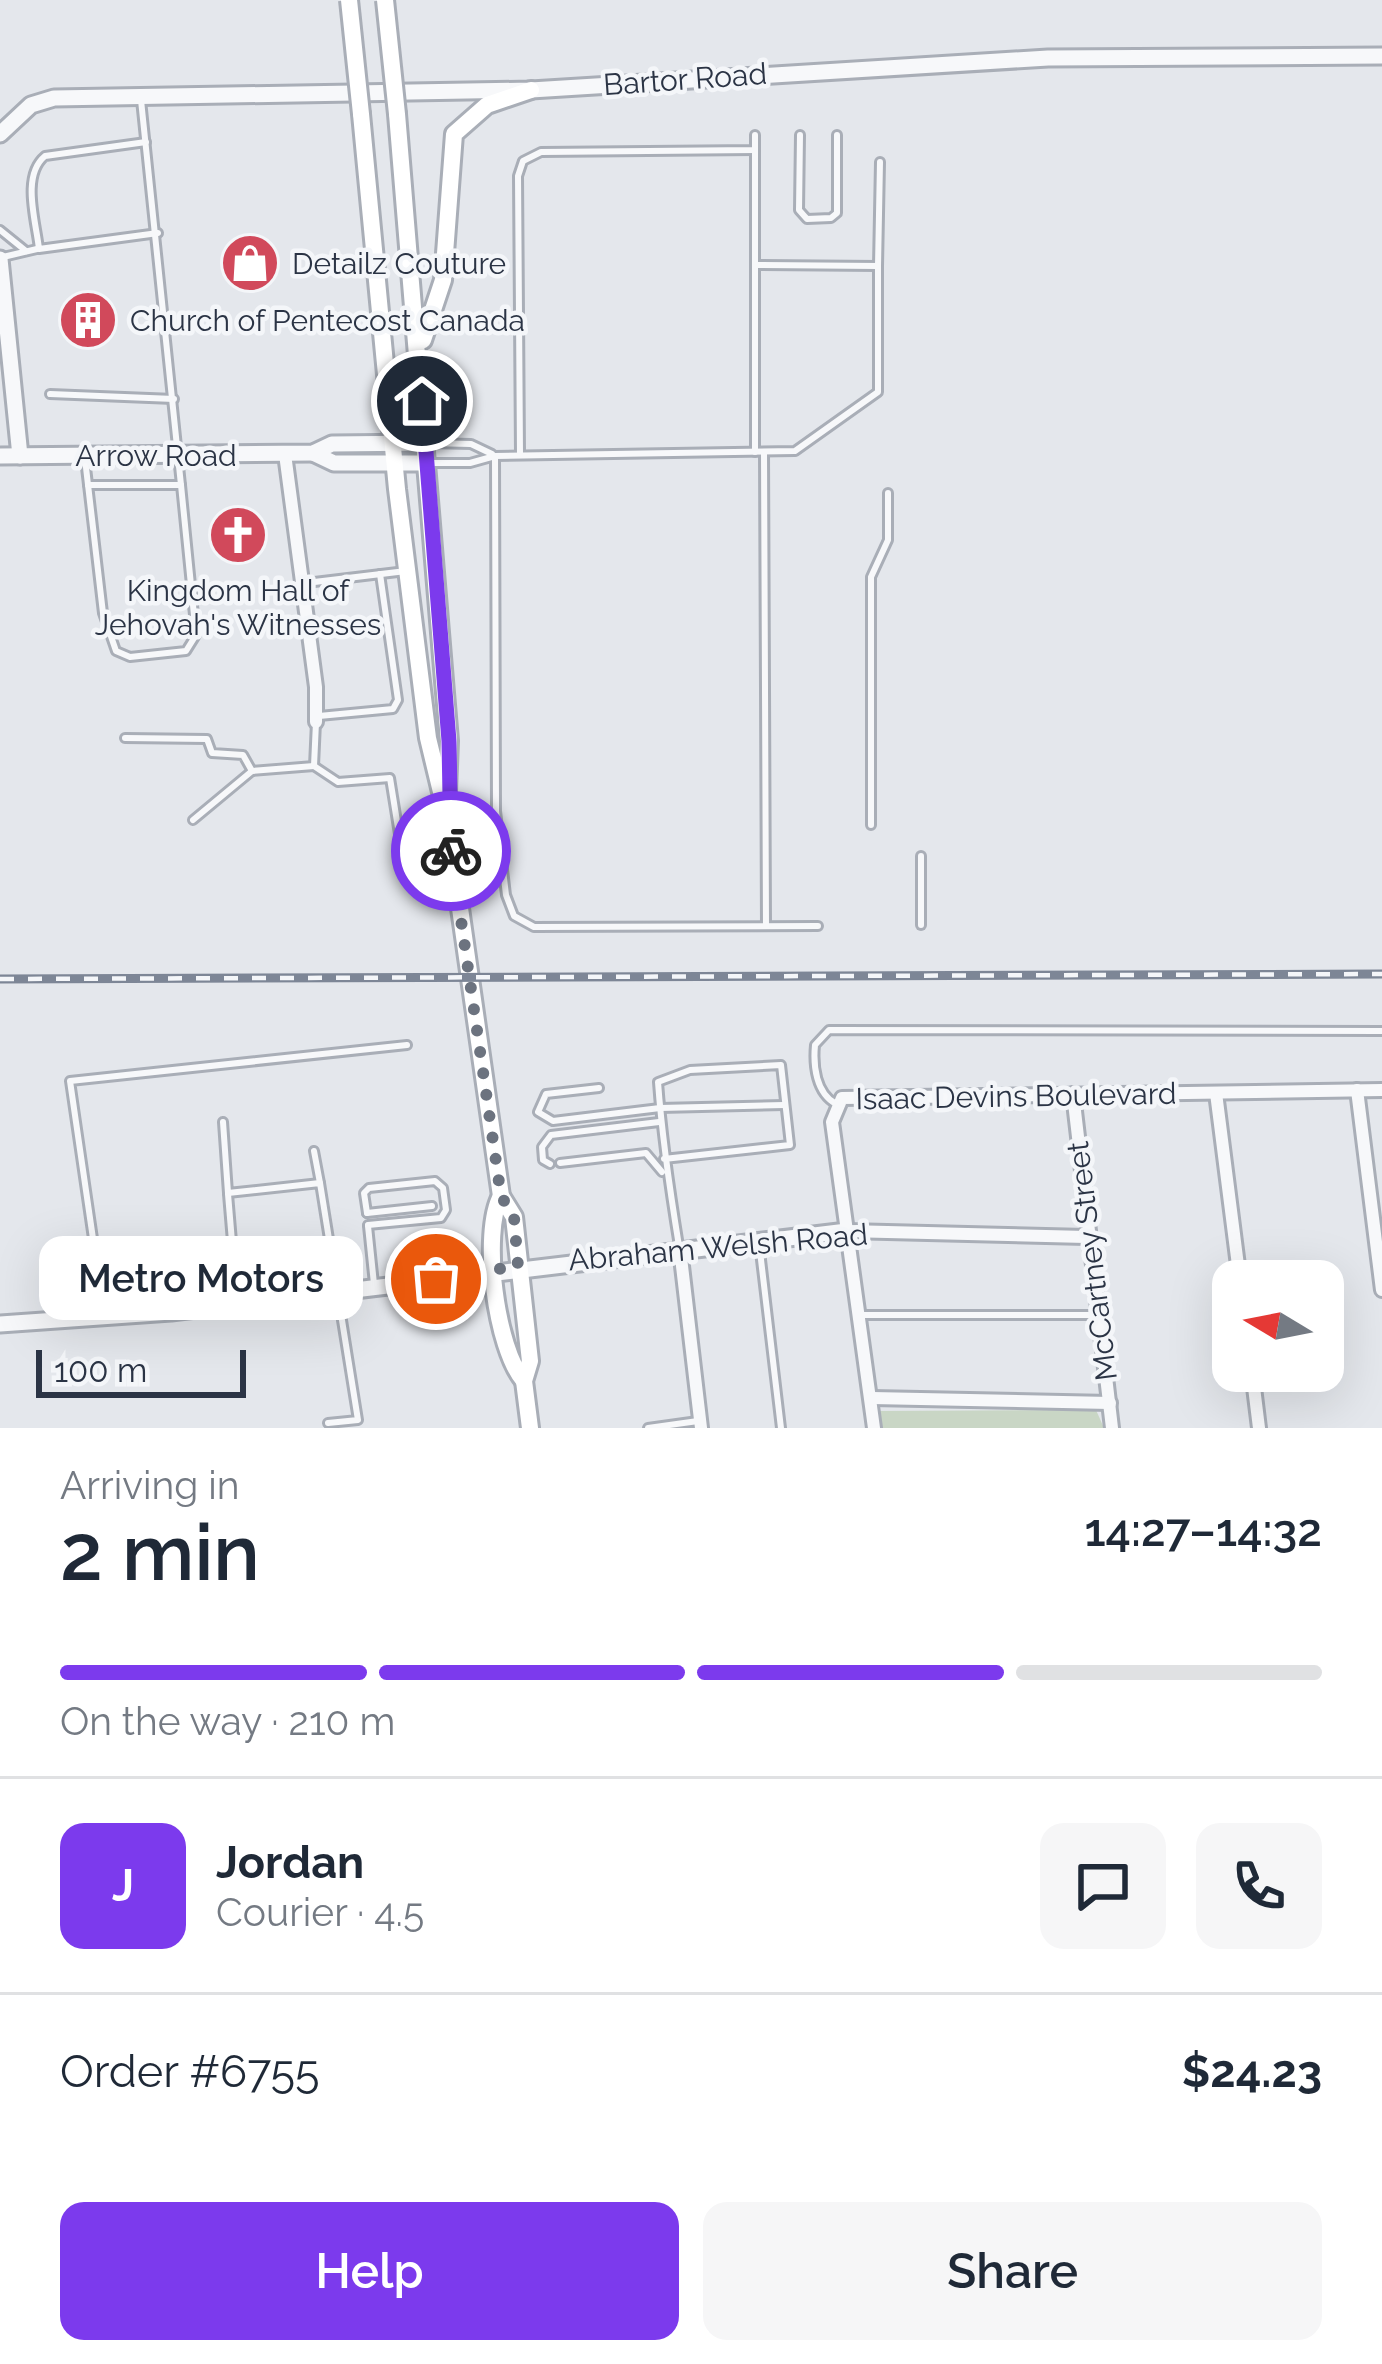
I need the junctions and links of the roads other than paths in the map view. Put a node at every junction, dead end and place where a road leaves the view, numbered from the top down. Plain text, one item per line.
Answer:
1 (349, 0) edge
2 (385, 0) edge
3 (1382, 56) edge
4 (531, 90) junction
5 (141, 97) junction
6 (0, 134) edge
7 (800, 135) dead end
8 (837, 135) dead end
9 (755, 136) dead end
10 (146, 142) junction
11 (755, 150) junction
12 (880, 162) dead end
13 (0, 230) edge
14 (158, 233) junction
15 (39, 249) junction
16 (26, 251) junction
17 (0, 258) edge
18 (757, 266) junction
19 (878, 266) junction
20 (420, 359) junction
21 (50, 394) dead end
22 (173, 400) junction
23 (393, 442) junction
24 (424, 443) junction
25 (760, 452) junction
26 (313, 453) junction
27 (285, 454) junction
28 (177, 455) junction
29 (520, 455) junction
30 (0, 456) edge
31 (20, 456) junction
32 (84, 456) junction
33 (495, 456) junction
34 (426, 463) junction
35 (395, 466) junction
36 (88, 485) junction
37 (181, 485) junction
38 (888, 493) dead end
39 (407, 571) junction
40 (380, 574) junction
41 (302, 583) junction
42 (316, 719) junction
43 (125, 738) dead end
44 (314, 766) junction
45 (252, 771) junction
46 (447, 817) junction
47 (193, 820) dead end
48 (871, 825) dead end
49 (921, 856) dead end
50 (404, 859) dead end
51 (921, 925) dead end
52 (766, 926) junction
53 (818, 926) dead end
54 (1382, 1030) edge
55 (407, 1046) dead end
56 (598, 1088) dead end
57 (1357, 1090) junction
58 (1382, 1090) edge
59 (1216, 1093) junction
60 (1073, 1094) junction
61 (836, 1104) junction
62 (786, 1105) junction
63 (660, 1108) junction
64 (661, 1121) junction
65 (223, 1122) dead end
66 (314, 1151) dead end
67 (664, 1159) junction
68 (560, 1163) dead end
69 (550, 1164) dead end
70 (666, 1180) junction
71 (320, 1183) junction
72 (228, 1193) junction
73 (501, 1196) junction
74 (432, 1206) dead end
75 (367, 1213) junction
76 (368, 1225) junction
77 (847, 1231) junction
78 (1086, 1237) junction
79 (759, 1243) junction
80 (680, 1249) junction
81 (1237, 1260) edge
82 (518, 1266) junction
83 (494, 1270) junction
84 (375, 1288) junction
85 (1382, 1291) edge
86 (339, 1292) junction
87 (238, 1304) junction
88 (860, 1315) junction
89 (1097, 1315) junction
90 (105, 1318) junction
91 (0, 1324) edge
92 (524, 1381) junction
93 (1255, 1392) edge
94 (872, 1398) junction
95 (1110, 1403) junction
96 (328, 1423) dead end
97 (701, 1424) edge
98 (530, 1428) edge
99 (648, 1428) edge
100 (781, 1428) edge
101 (874, 1428) edge
102 (1112, 1428) edge
103 (1259, 1428) edge

1 - 23 main road, bridge
2 - 20 main road, bridge
3 - 4 street, Bartor Road
4 - 5 street, Bartor Road
4 - 20 main road
5 - 6 street, Bartor Road
5 - 10 lane
7 - 8 lane
9 - 11 lane
10 - 14 lane
10 - 15 lane
11 - 18 lane
11 - 29 lane
12 - 19 lane
13 - 16 lane
14 - 15 lane
14 - 22 lane
15 - 16 lane
16 - 17 lane
17 - 31 street
18 - 19 lane
18 - 25 lane
19 - 25 lane
20 - 24 main road
21 - 22 lane
22 - 28 lane
23 - 24 street, Arrow Road
23 - 26 street, Arrow Road
23 - 35 main road
24 - 33 lane
24 - 34 main road
25 - 29 lane
25 - 52 lane
26 - 27 street, Arrow Road
26 - 35 street, Arrow Road
27 - 28 street, Arrow Road
27 - 41 street
28 - 32 street, Arrow Road
28 - 37 lane
29 - 33 lane
30 - 31 street, Arrow Road
31 - 32 street, Arrow Road
32 - 36 lane
33 - 34 lane
33 - 52 lane
34 - 35 street, Arrow Road
34 - 46 main road
35 - 39 main road
36 - 37 lane
36 - 37 lane
38 - 48 lane
39 - 40 lane
39 - 46 main road
40 - 41 lane
40 - 42 lane
41 - 42 street
42 - 44 lane
43 - 45 lane
44 - 45 lane
44 - 50 lane
45 - 47 lane
46 - 73 main road
49 - 51 lane
52 - 53 lane
54 - 61 lane
55 - 90 lane
56 - 63 lane
57 - 58 street, Isaac Devins Boulevard
57 - 59 street, Isaac Devins Boulevard
57 - 85 street
59 - 60 street, Isaac Devins Boulevard
59 - 81 street
60 - 61 street, Isaac Devins Boulevard
60 - 78 street, McCartney Street
61 - 77 street, Isaac Devins Boulevard
62 - 63 lane
62 - 63 lane
62 - 67 lane
63 - 64 lane
64 - 67 lane
64 - 69 lane
65 - 72 lane
66 - 71 lane
67 - 70 lane
68 - 70 lane
70 - 80 lane
71 - 72 lane
71 - 86 lane
72 - 87 lane
73 - 82 main road
73 - 83 main road
74 - 75 lane
75 - 76 lane
75 - 76 lane
76 - 84 lane
77 - 78 street, Abraham Welsh Road
77 - 79 street, Abraham Welsh Road
77 - 88 street, Isaac Devins Boulevard
78 - 89 street, McCartney Street
79 - 80 street, Abraham Welsh Road
79 - 100 lane
80 - 82 street, Abraham Welsh Road
80 - 97 street
82 - 83 street, Abraham Welsh Road
82 - 92 main road
83 - 84 street, Abraham Welsh Road
83 - 92 main road
84 - 86 street, Abraham Welsh Road
86 - 87 street, Abraham Welsh Road
86 - 96 lane
87 - 90 street, Abraham Welsh Road
88 - 89 lane
88 - 94 street, Isaac Devins Boulevard
89 - 95 street, McCartney Street
90 - 91 street, Abraham Welsh Road
92 - 98 main road
93 - 103 street
94 - 95 street
94 - 101 street, Isaac Devins Boulevard
95 - 102 street, McCartney Street
97 - 99 lane

